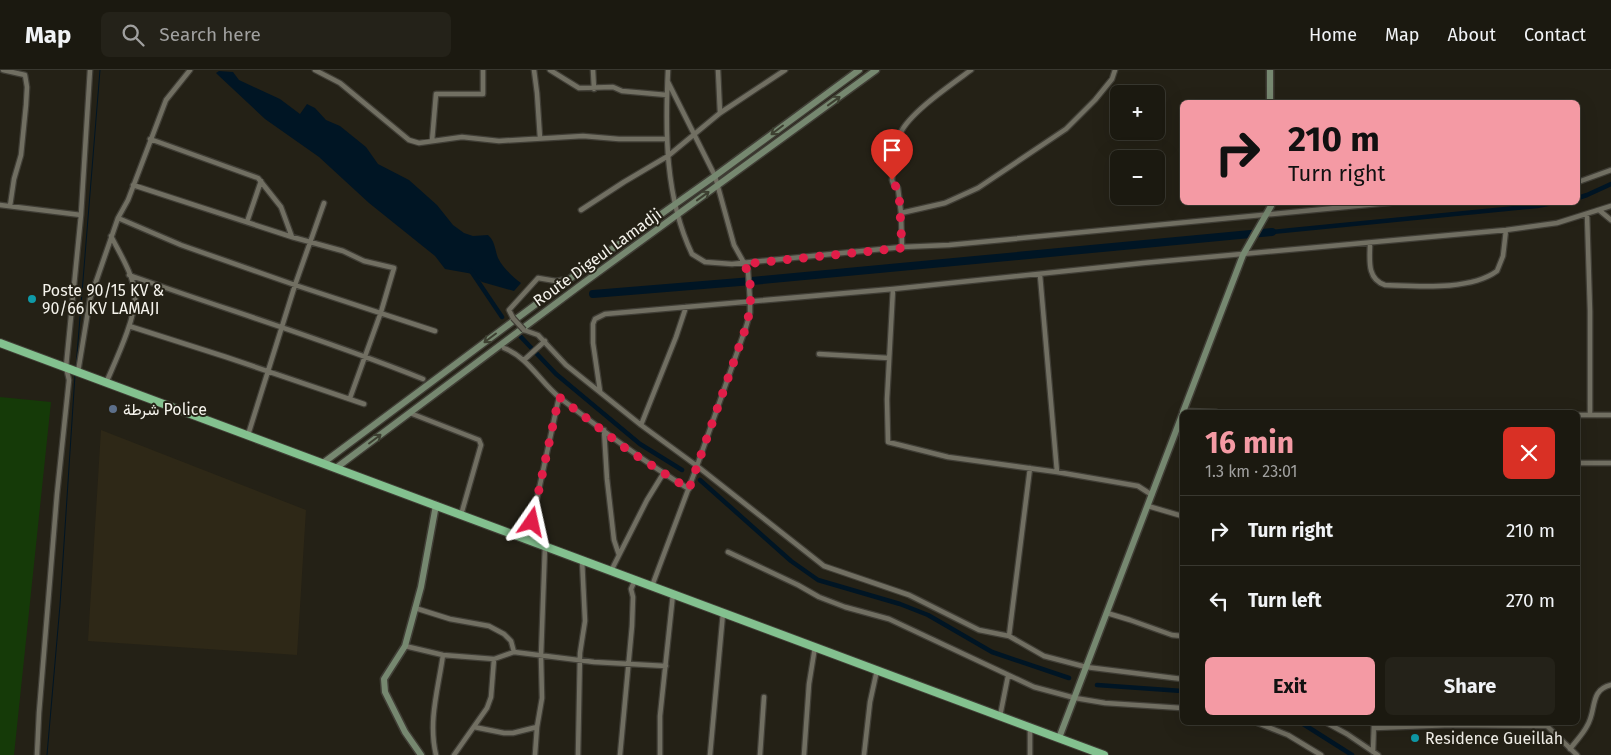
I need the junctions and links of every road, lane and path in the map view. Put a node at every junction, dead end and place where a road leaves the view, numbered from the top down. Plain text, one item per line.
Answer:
1 (3, 70) edge
2 (90, 70) edge
3 (315, 70) edge
4 (483, 70) edge
5 (534, 70) edge
6 (550, 70) edge
7 (593, 70) edge
8 (668, 70) edge
9 (718, 70) edge
10 (785, 70) edge
11 (859, 70) edge
12 (876, 70) edge
13 (971, 70) edge
14 (1115, 70) edge
15 (1270, 70) edge
16 (188, 71) edge
17 (667, 81) junction
18 (594, 89) junction
19 (667, 95) junction
20 (1270, 100) edge
21 (720, 112) junction
22 (694, 133) junction
23 (540, 138) junction
24 (150, 139) junction
25 (667, 139) junction
26 (432, 141) junction
27 (668, 156) junction
28 (1611, 170) edge
29 (715, 176) junction
30 (261, 181) junction
31 (1580, 181) edge
32 (133, 185) junction
33 (718, 185) junction
34 (324, 204) dead end
35 (675, 204) junction
36 (1271, 205) edge
37 (1370, 205) edge
38 (0, 206) edge
39 (10, 206) junction
40 (1611, 206) edge
41 (581, 210) dead end
42 (1598, 210) junction
43 (901, 213) junction
44 (678, 214) junction
45 (1587, 214) junction
46 (81, 215) junction
47 (1266, 216) junction
48 (118, 218) junction
49 (1611, 220) edge
50 (247, 222) junction
51 (1506, 230) junction
52 (112, 236) junction
53 (292, 237) junction
54 (310, 242) junction
55 (1370, 243) junction
56 (902, 248) junction
57 (1245, 252) junction
58 (744, 264) junction
59 (130, 275) junction
60 (1040, 275) junction
61 (571, 278) junction
62 (295, 285) junction
63 (893, 289) junction
64 (750, 301) junction
65 (686, 306) junction
66 (381, 312) junction
67 (129, 326) junction
68 (282, 328) junction
69 (436, 330) dead end
70 (545, 341) junction
71 (0, 343) edge
72 (504, 348) dead end
73 (819, 354) dead end
74 (366, 356) junction
75 (889, 358) junction
76 (524, 360) junction
77 (66, 367) junction
78 (78, 372) junction
79 (268, 372) junction
80 (423, 379) dead end
81 (106, 383) junction
82 (600, 391) junction
83 (559, 397) junction
84 (350, 398) junction
85 (364, 404) dead end
86 (1184, 410) edge
87 (410, 413) junction
88 (1580, 415) edge
89 (1590, 415) junction
90 (1611, 416) edge
91 (1180, 421) edge
92 (641, 425) junction
93 (604, 430) junction
94 (248, 435) junction
95 (323, 463) junction
96 (1580, 463) edge
97 (1611, 463) edge
98 (697, 466) junction
99 (336, 468) junction
100 (1030, 468) junction
101 (1057, 472) junction
102 (664, 474) junction
103 (689, 489) junction
104 (1152, 495) junction
105 (436, 505) junction
106 (1148, 506) junction
107 (461, 515) junction
108 (1180, 515) edge
109 (528, 540) junction
110 (545, 546) junction
111 (728, 552) dead end
112 (619, 555) junction
113 (582, 560) junction
114 (611, 571) junction
115 (635, 580) junction
116 (652, 586) junction
117 (673, 594) junction
118 (415, 608) junction
119 (724, 613) junction
120 (1107, 614) junction
121 (1008, 636) junction
122 (1180, 636) edge
123 (404, 646) junction
124 (815, 647) junction
125 (514, 652) junction
126 (443, 655) junction
127 (541, 656) junction
128 (494, 659) junction
129 (581, 660) junction
130 (628, 663) junction
131 (666, 666) junction
132 (1086, 667) junction
133 (877, 670) junction
134 (1008, 676) junction
135 (1180, 679) edge
136 (1611, 685) edge
137 (764, 697) dead end
138 (1075, 698) junction
139 (1180, 708) edge
140 (1000, 716) junction
141 (1263, 725) edge
142 (1330, 725) edge
143 (1374, 725) edge
144 (1451, 725) edge
145 (1548, 725) edge
146 (536, 726) junction
147 (474, 728) junction
148 (1030, 728) junction
149 (1059, 738) junction
150 (1030, 748) junction
151 (1570, 749) junction
152 (1376, 753) edge
153 (1100, 754) edge
154 (37, 755) edge
155 (421, 755) edge
156 (436, 755) edge
157 (454, 755) edge
158 (535, 755) edge
159 (578, 755) edge
160 (620, 755) edge
161 (660, 755) edge
162 (710, 755) edge
163 (760, 755) edge
164 (804, 755) edge
165 (864, 755) edge
166 (1025, 755) edge
167 (1030, 755) edge
168 (1321, 755) edge
169 (1576, 755) edge

1 - 39 street
2 - 46 street
3 - 26 street
4 - 26 street
5 - 23 street
6 - 18 street
7 - 18 street
8 - 17 street
9 - 21 street
10 - 21 street
11 -> 29 main road, Route Digeul Lamadji
33 -> 12 main road, Route Digeul Lamadji
13 - 43 street
14 - 43 street
15 - 20 main road
16 - 24 street
17 - 19 street
17 - 22 street
18 - 19 street
19 - 25 street
21 - 22 street
22 - 27 street
22 - 29 street
23 - 25 street
23 - 26 street
24 - 30 street
24 - 32 street
25 - 27 street
27 - 35 street
27 - 41 street
28 - 31 street
29 - 33 street
29 - 35 main road, Route Digeul Lamadji
30 - 50 street
30 - 53 street
32 - 48 street
32 - 50 street
44 -> 33 main road, Route Digeul Lamadji
33 - 58 street
34 - 54 street
35 - 44 street
35 - 61 main road, Route Digeul Lamadji
36 - 47 main road
37 - 47 street
38 - 39 street
39 - 46 street
40 - 42 street
42 - 45 street
42 - 49 street
43 - 56 street
44 - 58 street
44 - 87 main road, Route Digeul Lamadji
45 - 51 street
45 - 89 street
46 - 77 street
47 - 56 street
47 - 57 main road
48 - 52 street
48 - 62 street
50 - 53 street
51 - 55 street
51 - 55 street
52 - 59 street
52 - 78 street
53 - 54 street
54 - 62 street
54 - 66 street
55 - 57 street
56 - 58 street
57 - 60 street
57 - 86 main road
58 - 64 street
59 - 67 street
59 - 68 street
60 - 63 street
60 - 101 street
61 - 70 street, bridge
61 -> 95 main road, Route Digeul Lamadji
62 - 66 street
62 - 68 street
63 - 64 street
63 - 75 street
64 - 65 street
64 - 98 street
65 - 82 street
65 - 92 street
66 - 69 street
66 - 74 street
67 - 79 street
67 - 81 street
68 - 74 street
68 - 79 street
70 - 76 street
70 - 82 street
71 - 77 highway
72 - 76 street
73 - 75 street
74 - 80 street
74 - 84 street
75 - 100 street
76 - 83 street
77 - 78 highway
77 - 154 street
78 - 81 highway
79 - 84 street
79 - 94 street
81 - 94 highway
82 - 92 street
83 - 93 street
83 - 109 street
84 - 85 street
99 -> 87 main road, Route Digeul Lamadji
87 - 107 street
88 - 89 street
89 - 90 street
91 - 104 main road
92 - 98 street
93 - 102 street
93 - 112 street
94 - 95 highway
95 - 99 highway
96 - 97 street
98 - 103 street
98 - 121 street
99 - 105 highway
100 - 101 street
100 - 121 street
101 - 104 street
102 - 103 street
102 - 112 street
103 - 116 street
104 - 106 main road
105 - 107 highway
105 - 118 main road
106 - 108 street
106 - 120 main road
107 - 109 highway
109 - 110 highway
110 - 113 highway
110 - 127 street
111 - 134 street
112 - 114 street
113 - 114 highway
113 - 129 street
114 - 115 highway
115 - 116 highway
115 - 130 street
116 - 117 highway
117 - 119 highway
117 - 131 street
118 - 123 main road
118 - 125 street
119 - 124 highway
119 - 162 street
120 - 122 street
120 - 132 main road
121 - 132 street
123 - 126 street
123 - 155 main road
124 - 133 highway
124 - 164 street
125 - 127 street
125 - 128 street
126 - 128 street
126 - 156 street
127 - 129 street
127 - 146 street
128 - 147 street
129 - 130 street
129 - 159 street
130 - 131 street
130 - 160 street
131 - 161 street
132 - 135 street
132 - 138 main road
133 - 140 highway
133 - 165 street
134 - 138 street
134 - 140 street
136 - 151 street
137 - 163 street
138 - 139 street
138 - 149 main road
140 - 148 highway
141 - 168 street
142 - 152 street
143 - 144 street
143 - 152 street
145 - 151 street
146 - 147 street
146 - 158 street
147 - 157 street
148 - 149 highway
148 - 150 street
149 - 153 highway
150 - 166 street
150 - 167 street
151 - 169 street

